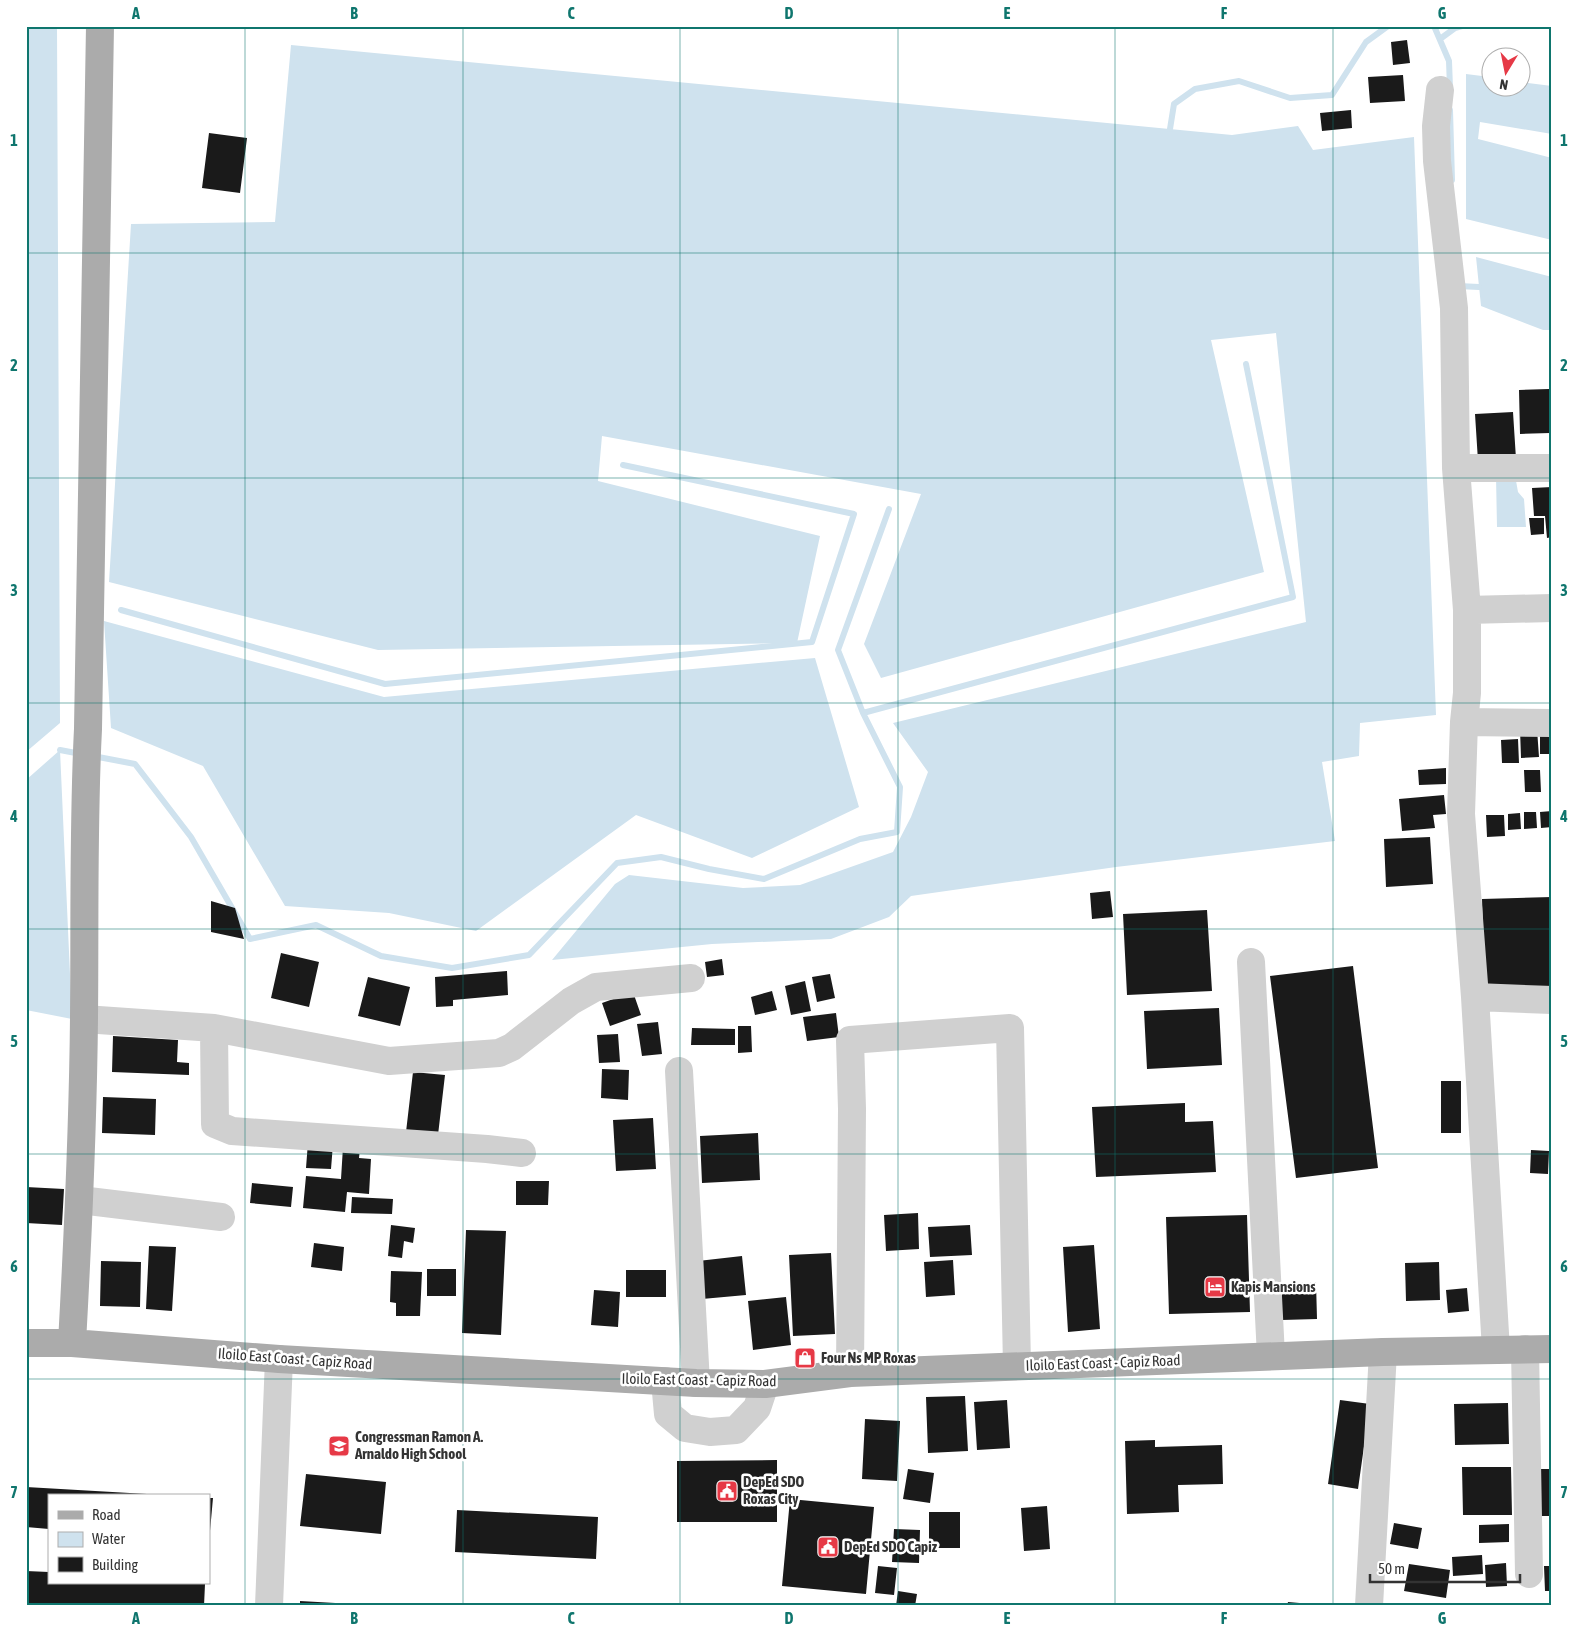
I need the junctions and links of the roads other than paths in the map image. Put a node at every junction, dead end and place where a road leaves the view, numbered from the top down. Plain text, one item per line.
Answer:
1 (100, 26) edge
2 (1440, 90) dead end
3 (1456, 468) junction
4 (1552, 468) edge
5 (1552, 608) edge
6 (1467, 610) junction
7 (1464, 722) junction
8 (1552, 723) edge
9 (1251, 962) dead end
10 (691, 978) dead end
11 (1475, 997) junction
12 (1552, 1000) edge
13 (84, 1019) junction
14 (214, 1028) junction
15 (679, 1071) dead end
16 (522, 1153) dead end
17 (80, 1200) junction
18 (221, 1217) dead end
19 (26, 1343) edge
20 (72, 1343) junction
21 (1524, 1349) junction
22 (1552, 1349) edge
23 (1496, 1350) junction
24 (1383, 1352) junction
25 (1271, 1356) junction
26 (279, 1359) junction
27 (1017, 1366) junction
28 (850, 1373) junction
29 (665, 1381) junction
30 (696, 1383) junction
31 (765, 1384) junction
32 (1529, 1574) dead end
33 (269, 1606) edge
34 (1369, 1606) edge

1 - 13 main road
2 - 3 street
3 - 4 street
3 - 6 street
5 - 6 street
6 - 7 street
7 - 8 street
7 - 11 street
9 - 25 street
10 - 14 street
11 - 12 street
11 - 23 street
13 - 14 street
13 - 17 main road
14 - 16 street
15 - 30 street
17 - 18 street
17 - 20 main road
19 - 20 main road, Iloilo East Coast - Capiz Road
20 - 26 main road, Iloilo East Coast - Capiz Road
21 - 22 main road, Iloilo East Coast - Capiz Road
21 - 23 main road, Iloilo East Coast - Capiz Road
21 - 32 street
23 - 24 main road, Iloilo East Coast - Capiz Road
24 - 25 main road, Iloilo East Coast - Capiz Road
24 - 34 street
25 - 27 main road, Iloilo East Coast - Capiz Road
26 - 29 main road, Iloilo East Coast - Capiz Road
26 - 33 street
27 - 28 main road, Iloilo East Coast - Capiz Road
27 - 28 street
28 - 31 main road, Iloilo East Coast - Capiz Road
29 - 30 main road, Iloilo East Coast - Capiz Road
29 - 31 street
30 - 31 main road, Iloilo East Coast - Capiz Road

